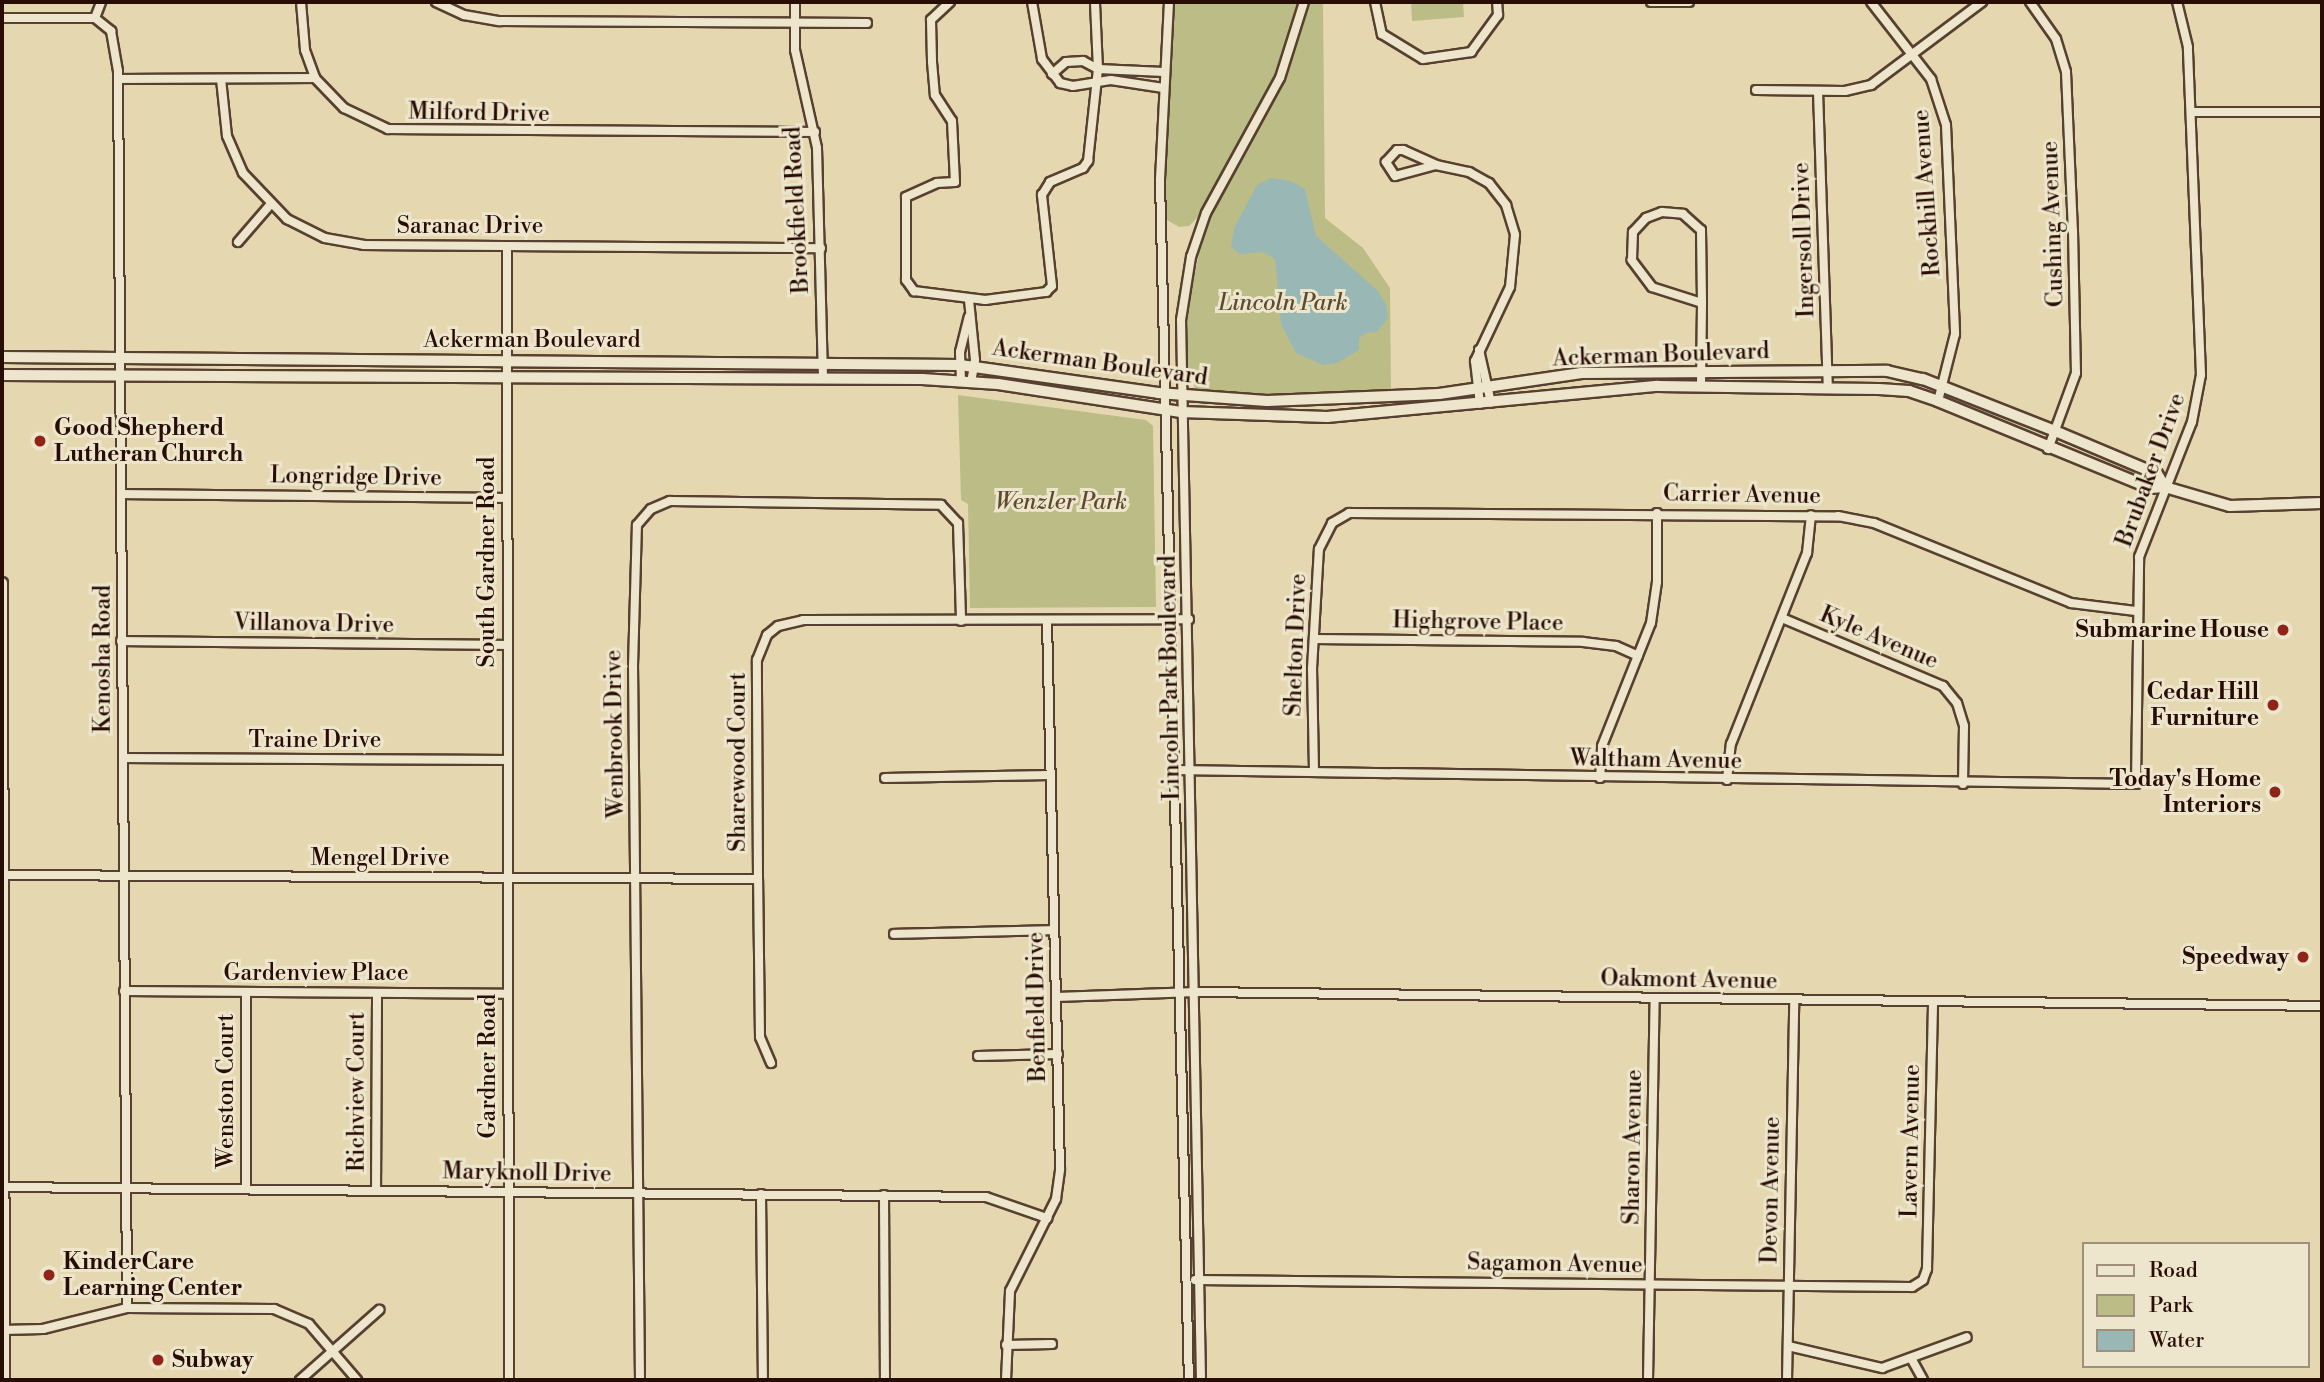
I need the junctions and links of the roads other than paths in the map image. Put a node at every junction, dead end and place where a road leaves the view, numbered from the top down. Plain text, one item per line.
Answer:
1 (101, 2) edge
2 (301, 2) edge
3 (436, 2) edge
4 (795, 2) edge
5 (950, 2) edge
6 (1032, 2) edge
7 (1095, 2) edge
8 (1169, 2) edge
9 (1304, 2) edge
10 (1375, 2) edge
11 (1497, 2) edge
12 (1651, 2) edge
13 (1689, 2) edge
14 (1871, 2) edge
15 (1982, 2) edge
16 (2030, 2) edge
17 (2177, 2) edge
18 (2, 18) edge
19 (95, 18) junction
20 (796, 23) junction
21 (867, 23) dead end
22 (1914, 56) junction
23 (1098, 69) junction
24 (1164, 72) junction
25 (1052, 74) junction
26 (315, 78) junction
27 (119, 79) junction
28 (221, 79) junction
29 (1094, 81) junction
30 (1163, 88) junction
31 (1756, 90) dead end
32 (1818, 91) junction
33 (2322, 112) edge
34 (2192, 113) junction
35 (815, 132) junction
36 (1436, 164) junction
37 (270, 205) junction
38 (238, 242) dead end
39 (507, 247) junction
40 (821, 247) junction
41 (969, 300) junction
42 (1702, 303) junction
43 (969, 317) junction
44 (2, 357) edge
45 (121, 358) junction
46 (506, 360) junction
47 (823, 362) junction
48 (960, 365) junction
49 (973, 365) junction
50 (1828, 369) junction
51 (1701, 370) junction
52 (2, 375) edge
53 (121, 375) junction
54 (507, 376) junction
55 (823, 377) junction
56 (966, 382) junction
57 (1701, 386) junction
58 (1483, 387) junction
59 (1944, 387) junction
60 (1828, 388) junction
61 (1166, 393) junction
62 (1181, 395) junction
63 (1938, 401) junction
64 (1485, 404) junction
65 (1166, 410) junction
66 (1181, 412) junction
67 (2055, 432) junction
68 (2048, 449) junction
69 (2165, 487) junction
70 (121, 494) junction
71 (507, 498) junction
72 (2322, 503) edge
73 (1657, 513) junction
74 (1811, 515) junction
75 (1332, 523) joint
76 (2, 583) edge
77 (2136, 611) junction
78 (1782, 618) junction
79 (1171, 619) junction
80 (1189, 619) junction
81 (961, 621) junction
82 (1047, 622) junction
83 (1314, 639) junction
84 (121, 641) junction
85 (507, 645) junction
86 (1638, 656) junction
87 (123, 758) junction
88 (506, 760) junction
89 (1192, 769) junction
90 (1175, 770) junction
91 (1314, 771) junction
92 (1051, 775) junction
93 (886, 778) dead end
94 (1600, 778) junction
95 (1727, 780) junction
96 (1963, 784) junction
97 (2136, 784) joint
98 (3, 875) edge
99 (123, 876) junction
100 (506, 878) junction
101 (635, 878) junction
102 (758, 879) junction
103 (1054, 930) junction
104 (894, 934) dead end
105 (124, 991) junction
106 (246, 992) junction
107 (1180, 992) junction
108 (1197, 992) junction
109 (377, 993) junction
110 (507, 994) junction
111 (1056, 997) junction
112 (1655, 999) junction
113 (1794, 1000) junction
114 (1933, 1002) junction
115 (2322, 1006) edge
116 (1058, 1054) junction
117 (978, 1056) dead end
118 (771, 1063) dead end
119 (3, 1187) edge
120 (125, 1189) junction
121 (246, 1189) junction
122 (376, 1191) junction
123 (508, 1192) junction
124 (638, 1193) junction
125 (761, 1194) junction
126 (884, 1195) junction
127 (1047, 1218) junction
128 (1185, 1280) junction
129 (1197, 1280) junction
130 (1923, 1280) joint
131 (1650, 1284) junction
132 (1789, 1285) junction
133 (127, 1308) junction
134 (379, 1310) dead end
135 (3, 1330) edge
136 (1967, 1337) dead end
137 (1052, 1344) dead end
138 (1006, 1345) junction
139 (1788, 1346) junction
140 (332, 1350) junction
141 (1912, 1359) junction
142 (4, 1380) edge
143 (300, 1380) edge
144 (357, 1380) edge
145 (509, 1380) edge
146 (640, 1380) edge
147 (763, 1380) edge
148 (885, 1380) edge
149 (1006, 1380) edge
150 (1189, 1380) edge
151 (1201, 1380) edge
152 (1648, 1380) edge
153 (1787, 1380) edge
154 (1923, 1380) edge

1 - 19 street
2 - 26 street
3 - 20 street
4 - 20 street, Brookfield Road
5 - 41 street
6 - 25 street
7 - 23 street
8 - 24 street, Lincoln Park Boulevard
9 - 62 street, Lincoln Park Boulevard
10 - 11 street
12 - 13 street
14 - 22 street, Rockhill Avenue
15 - 22 street
16 - 67 street, Cushing Avenue
17 - 34 street, Brubaker Drive
18 - 19 street
19 - 27 street, Kenosha Road
20 - 21 street
20 - 35 street, Brookfield Road
22 - 32 street
22 - 59 street, Rockhill Avenue
23 - 24 street
23 - 25 street
23 - 29 street
24 - 30 street, Lincoln Park Boulevard
25 - 29 street
26 - 28 street
26 - 35 street, Milford Drive
27 - 28 street
27 - 45 street, Kenosha Road
28 - 37 street, Saranac Drive
29 - 30 street
29 - 41 street
30 - 61 street, Lincoln Park Boulevard
31 - 32 street
32 - 50 street, Ingersoll Drive
33 - 34 street
34 - 69 street, Brubaker Drive
35 - 40 street, Brookfield Road
36 - 36 street
36 - 58 street
37 - 38 street
37 - 39 street, Saranac Drive
39 - 40 street, Saranac Drive
39 - 46 street, South Gardner Road
40 - 47 street, Brookfield Road
41 - 43 street
42 - 42 street
42 - 51 street
43 - 48 street
43 - 49 street
44 - 45 street, Ackerman Boulevard
45 - 46 street, Ackerman Boulevard
45 - 53 street, Kenosha Road
46 - 47 street, Ackerman Boulevard
46 - 54 street, South Gardner Road
47 - 48 street, Ackerman Boulevard
47 - 55 street, Brookfield Road
48 - 49 street, Ackerman Boulevard
48 - 56 street
49 - 56 street
49 - 61 street, Ackerman Boulevard
50 - 51 street, Ackerman Boulevard
50 - 59 street, Ackerman Boulevard
50 - 60 street, Ingersoll Drive
51 - 57 street
51 - 58 street, Ackerman Boulevard
52 - 53 street, Ackerman Boulevard
53 - 54 street, Ackerman Boulevard
53 - 70 street, Kenosha Road
54 - 55 street, Ackerman Boulevard
54 - 71 street, South Gardner Road
55 - 56 street, Ackerman Boulevard
56 - 65 street, Ackerman Boulevard
57 - 60 street, Ackerman Boulevard
57 - 64 street, Ackerman Boulevard
58 - 62 street, Ackerman Boulevard
58 - 64 street
59 - 63 street, Rockhill Avenue
59 - 67 street, Ackerman Boulevard
60 - 63 street, Ackerman Boulevard
61 - 62 street, Ackerman Boulevard
61 - 65 street, Lincoln Park Boulevard
62 - 66 street, Lincoln Park Boulevard
63 - 68 street, Ackerman Boulevard
64 - 66 street, Ackerman Boulevard
65 - 66 street, Ackerman Boulevard
65 - 79 street, Lincoln Park Boulevard
66 - 80 street, Lincoln Park Boulevard
67 - 68 street, Cushing Avenue
67 - 69 street, Ackerman Boulevard
68 - 69 street, Ackerman Boulevard
69 - 72 street, Ackerman Boulevard
69 - 77 street, Brubaker Drive
70 - 71 street, Longridge Drive
70 - 84 street, Kenosha Road
71 - 85 street, South Gardner Road
73 - 74 street, Carrier Avenue
73 - 75 street, Carrier Avenue
73 - 86 street
74 - 77 street, Carrier Avenue
74 - 78 street
75 - 83 street, Shelton Drive
76 - 98 main road
77 - 97 street, Brubaker Drive
78 - 95 street
78 - 96 street, Kyle Avenue
79 - 80 street, Sharewood Court
79 - 82 street, Sharewood Court
79 - 90 street, Lincoln Park Boulevard
80 - 89 street, Lincoln Park Boulevard
81 - 82 street, Sharewood Court
81 - 101 street, Wenbrook Drive
81 - 102 street, Sharewood Court
82 - 92 street, Benfield Drive
83 - 86 street, Highgrove Place
83 - 91 street, Shelton Drive
84 - 85 street, Villanova Drive
84 - 87 street, Kenosha Road
85 - 88 street, South Gardner Road
86 - 94 street
87 - 88 street, Traine Drive
87 - 99 street, Kenosha Road
88 - 100 street, South Gardner Road
89 - 90 street, Waltham Avenue
89 - 91 street, Waltham Avenue
89 - 108 street, Lincoln Park Boulevard
90 - 107 street, Lincoln Park Boulevard
91 - 94 street, Waltham Avenue
92 - 93 street
92 - 103 street, Benfield Drive
94 - 95 street, Waltham Avenue
95 - 96 street, Waltham Avenue
96 - 97 street, Waltham Avenue
98 - 99 street, Mengel Drive
98 - 119 main road
99 - 100 street, Mengel Drive
99 - 105 street, Kenosha Road
100 - 101 street, Mengel Drive
100 - 110 street, Gardner Road
101 - 102 street, Mengel Drive
101 - 124 street, Wenbrook Drive
102 - 118 street, Sharewood Court
103 - 104 street
103 - 111 street, Benfield Drive
105 - 106 street, Gardenview Place
105 - 120 street, Kenosha Road
106 - 109 street, Gardenview Place
106 - 121 street, Wenston Court
107 - 108 street, Oakmont Avenue
107 - 111 street, Oakmont Avenue
107 - 128 street, Lincoln Park Boulevard
108 - 112 street, Oakmont Avenue
108 - 129 street, Lincoln Park Boulevard
109 - 110 street, Gardenview Place
109 - 122 street, Richview Court
110 - 123 street, Gardner Road
111 - 116 street, Benfield Drive
112 - 113 street, Oakmont Avenue
112 - 131 street, Sharon Avenue
113 - 114 street, Oakmont Avenue
113 - 132 street, Devon Avenue
114 - 115 street, Oakmont Avenue
114 - 130 street, Lavern Avenue
116 - 117 street
116 - 127 street, Benfield Drive
119 - 120 street, Maryknoll Drive
119 - 135 main road
120 - 121 street, Maryknoll Drive
120 - 133 street, Kenosha Road
121 - 122 street, Maryknoll Drive
122 - 123 street, Maryknoll Drive
123 - 124 street, Maryknoll Drive
123 - 145 street, Gardner Road
124 - 125 street, Maryknoll Drive
124 - 146 street, Wenbrook Drive
125 - 126 street, Maryknoll Drive
125 - 147 street
126 - 127 street, Maryknoll Drive
126 - 148 street
127 - 138 street, Benfield Drive
128 - 129 street, Sagamon Avenue
128 - 150 street, Lincoln Park Boulevard
129 - 131 street, Sagamon Avenue
129 - 151 street, Lincoln Park Boulevard
130 - 132 street, Sagamon Avenue
131 - 132 street, Sagamon Avenue
131 - 152 street, Sharon Avenue
132 - 139 street, Devon Avenue
133 - 135 street
133 - 140 street
134 - 140 street
135 - 142 main road
136 - 141 street
137 - 138 street
138 - 149 street, Benfield Drive
139 - 141 street
139 - 153 street, Devon Avenue
140 - 143 street
140 - 144 street
141 - 154 street

